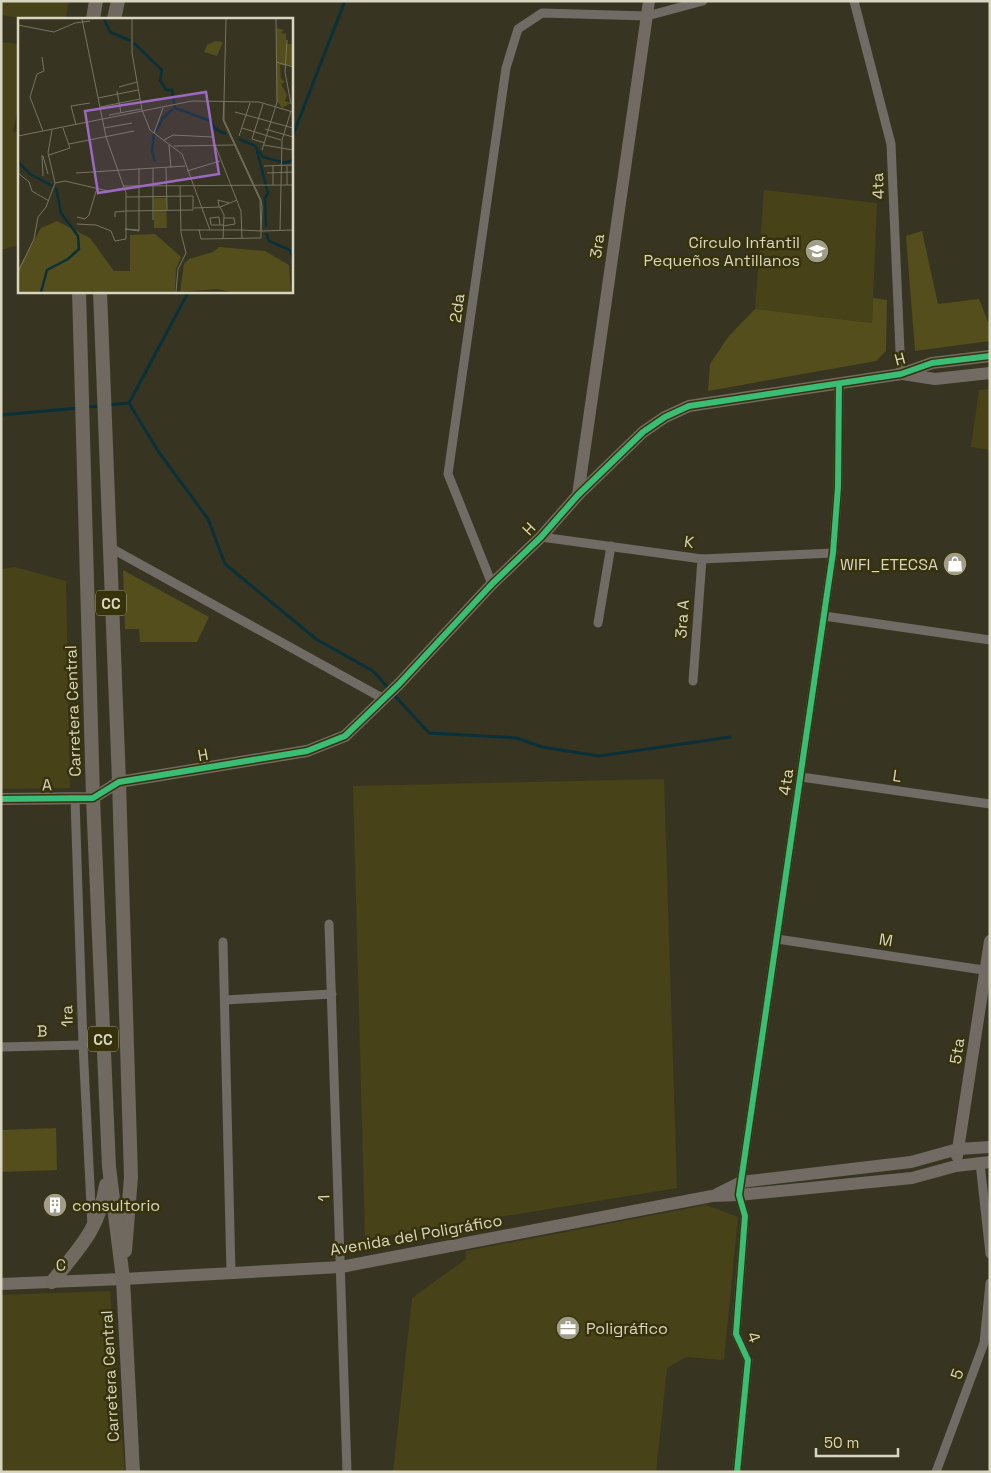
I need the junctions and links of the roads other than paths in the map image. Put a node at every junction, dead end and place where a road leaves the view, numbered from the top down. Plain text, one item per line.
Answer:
1 (96, 1) edge
2 (118, 1) edge
3 (649, 1) edge
4 (703, 1) edge
5 (854, 1) edge
6 (647, 16) junction
7 (93, 18) edge
8 (114, 18) edge
9 (79, 292) edge
10 (100, 292) edge
11 (990, 356) edge
12 (990, 373) edge
13 (901, 374) junction
14 (839, 384) junction
15 (578, 495) junction
16 (541, 537) junction
17 (611, 546) junction
18 (109, 547) junction
19 (833, 553) junction
20 (702, 559) junction
21 (492, 584) junction
22 (824, 616) junction
23 (598, 623) dead end
24 (990, 640) edge
25 (693, 681) dead end
26 (384, 699) junction
27 (801, 777) junction
28 (119, 782) junction
29 (93, 798) junction
30 (1, 799) edge
31 (76, 799) junction
32 (990, 804) edge
33 (330, 924) dead end
34 (777, 939) junction
35 (990, 941) edge
36 (223, 942) dead end
37 (988, 971) edge
38 (332, 994) junction
39 (224, 1000) junction
40 (83, 1045) junction
41 (1, 1048) edge
42 (990, 1147) edge
43 (958, 1150) junction
44 (985, 1163) edge
45 (956, 1166) junction
46 (109, 1168) junction
47 (740, 1189) junction
48 (92, 1232) junction
49 (990, 1254) edge
50 (341, 1267) junction
51 (231, 1273) junction
52 (123, 1279) junction
53 (52, 1282) junction
54 (990, 1283) edge
55 (1, 1284) edge
56 (937, 1471) edge
57 (133, 1472) edge
58 (347, 1472) edge
59 (737, 1472) edge

1 - 7 main road
2 - 8 main road
3 - 6 street, 3ra
4 - 6 street
5 - 13 street, 4ta
6 - 15 street, 3ra
6 - 21 street, 2da
9 - 29 main road, Carretera Central / CC
10 - 18 main road, Carretera Central / CC
11 - 13 street, H
12 - 13 street, H
13 - 14 street, H
14 - 15 street, H
14 - 19 street, 4ta
15 - 16 street, H
16 - 17 street, K
16 - 21 street, H
17 - 20 street, K
17 - 23 street
18 - 26 street
18 - 28 main road, Carretera Central / CC
19 - 20 street, K
19 - 22 street, 4ta
20 - 25 street, 3ra A
21 - 26 street, H
22 - 24 street
22 - 27 street, 4ta
26 - 28 street, H
27 - 32 street, L
27 - 34 street, 4ta
28 - 29 street
28 - 52 main road, Carretera Central / CC
29 - 31 street, A
29 - 46 main road, Carretera Central / CC
30 - 31 street, A
31 - 40 street, 1ra
33 - 38 street, 1
34 - 37 street, M
34 - 47 street, 4ta
35 - 37 street, 5ta
36 - 39 street
37 - 43 street, 5ta
38 - 39 street
38 - 50 street, 1
39 - 51 street
40 - 41 street, B
40 - 48 street, 1ra
42 - 43 street, Avenida del Poligráfico
43 - 45 street, 5ta
43 - 47 street, Avenida del Poligráfico
44 - 45 street, Avenida del Poligráfico
44 - 49 street
45 - 47 street, Avenida del Poligráfico
46 - 48 main road
46 - 52 main road, Carretera Central / CC
47 - 50 street, Avenida del Poligráfico
47 - 59 street, 4
48 - 53 main road
50 - 51 street, Avenida del Poligráfico
50 - 58 street, 1
51 - 52 street, Avenida del Poligráfico
52 - 53 street, C
52 - 57 main road, Carretera Central / CC
53 - 55 street, C
54 - 56 street, 5

